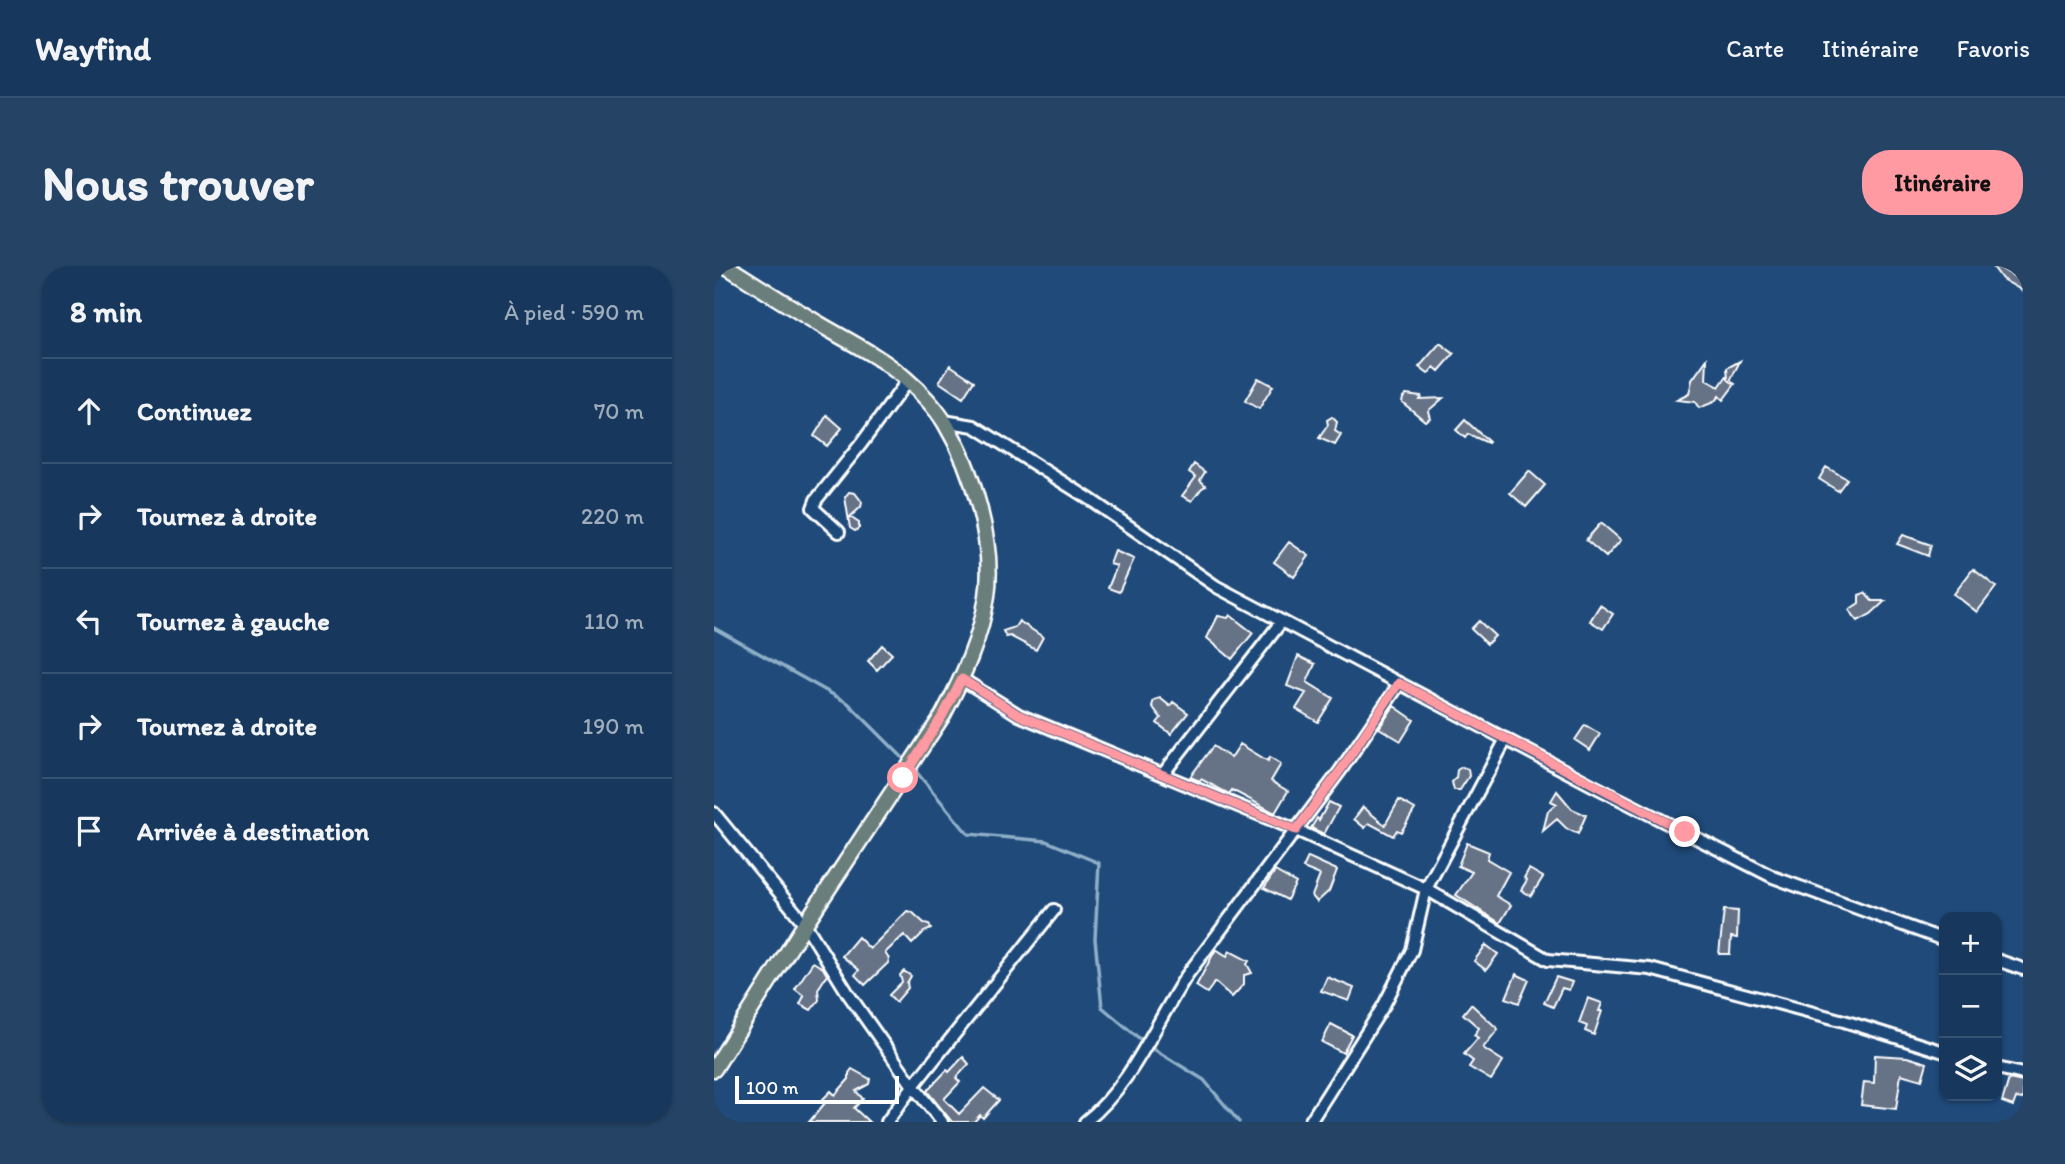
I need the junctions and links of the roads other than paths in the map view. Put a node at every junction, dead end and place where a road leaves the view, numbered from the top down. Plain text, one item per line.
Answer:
1 (726, 266) edge
2 (908, 380) junction
3 (944, 421) junction
4 (839, 532) dead end
5 (1282, 621) junction
6 (962, 679) junction
7 (1399, 683) junction
8 (1506, 739) junction
9 (1163, 774) junction
10 (714, 813) edge
11 (1296, 830) junction
12 (1426, 889) junction
13 (1054, 910) dead end
14 (805, 924) junction
15 (1939, 938) edge
16 (2002, 962) edge
17 (2023, 969) edge
18 (1939, 1050) edge
19 (714, 1069) edge
20 (2002, 1069) edge
21 (2023, 1074) edge
22 (913, 1086) junction
23 (887, 1122) edge
24 (942, 1122) edge
25 (1085, 1122) edge
26 (1310, 1122) edge

1 - 2 main road
2 - 3 main road
2 - 4 street
3 - 5 street
3 - 6 main road
5 - 7 street
5 - 9 street
6 - 9 street
6 - 14 main road
7 - 8 street
7 - 11 street
8 - 12 street
8 - 15 street
9 - 11 street
10 - 14 street
11 - 12 street
11 - 25 street
12 - 18 street
12 - 26 street
13 - 22 street
14 - 19 main road
14 - 22 street
16 - 17 street
20 - 21 street
22 - 23 street
22 - 24 street

